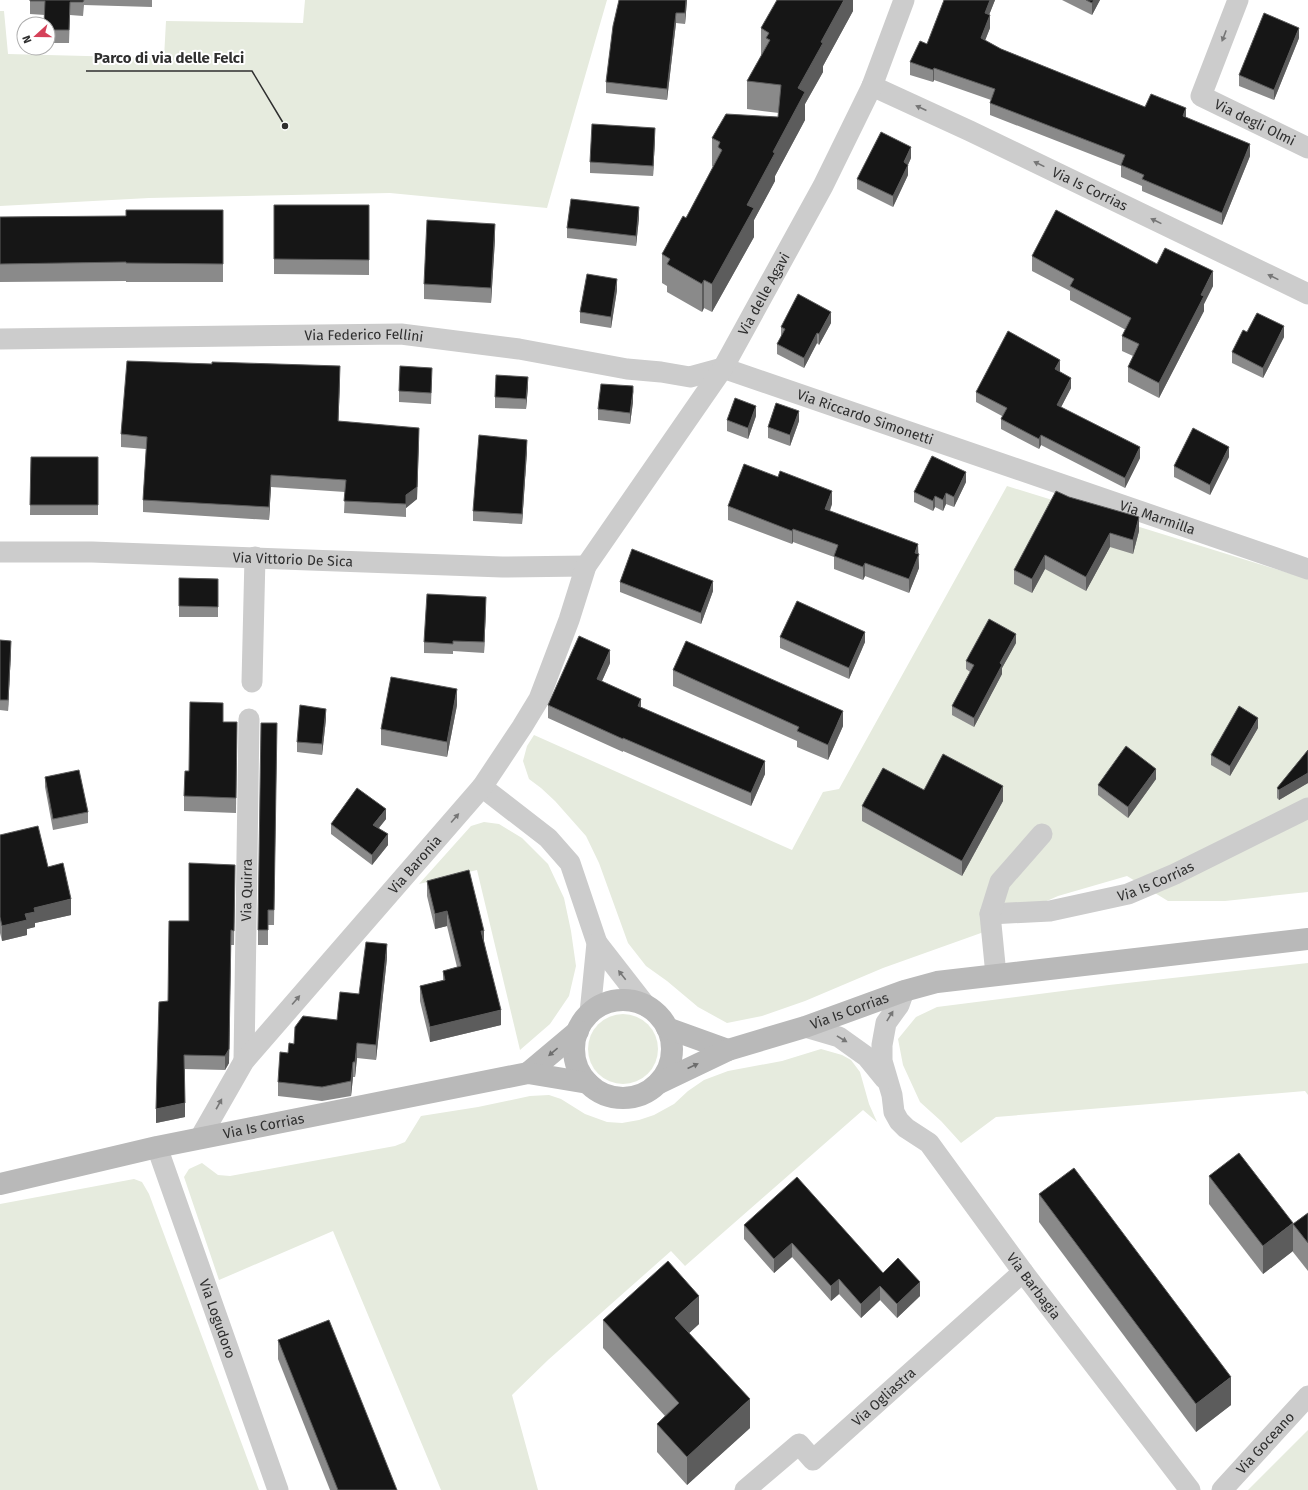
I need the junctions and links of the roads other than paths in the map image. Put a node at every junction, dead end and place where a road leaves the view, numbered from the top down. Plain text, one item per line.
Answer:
1 (904, 0) edge
2 (1238, 0) edge
3 (872, 86) junction
4 (1308, 148) edge
5 (1308, 294) edge
6 (0, 339) edge
7 (723, 368) junction
8 (1007, 466) joint
9 (0, 552) edge
10 (255, 557) junction
11 (586, 566) junction
12 (1308, 569) edge
13 (252, 682) dead end
14 (249, 719) dead end
15 (482, 787) junction
16 (1308, 808) edge
17 (1042, 834) dead end
18 (990, 914) junction
19 (1308, 939) edge
20 (597, 943) junction
21 (996, 975) junction
22 (904, 991) junction
23 (646, 1006) junction
24 (590, 1013) junction
25 (806, 1027) junction
26 (668, 1028) junction
27 (578, 1031) junction
28 (728, 1050) junction
29 (244, 1061) junction
30 (528, 1073) junction
31 (887, 1081) junction
32 (588, 1082) junction
33 (659, 1082) junction
34 (200, 1138) junction
35 (157, 1147) junction
36 (0, 1184) edge
37 (1023, 1272) junction
38 (1308, 1396) edge
39 (278, 1490) edge
40 (745, 1490) edge
41 (1190, 1490) edge
42 (1222, 1490) edge

1 - 3 street, Via delle Agavi
2 -> 4 street, Via degli Olmi
5 -> 3 street, Via Is Corrias
3 - 7 street, Via delle Agavi
6 - 7 street, Via Federico Fellini
7 - 8 street, Via Riccardo Simonetti
7 - 11 street, Via delle Agavi
8 - 12 street, Via Marmilla
9 - 10 street, Via Vittorio De Sica
10 - 11 street, Via Vittorio De Sica
10 - 13 street
11 - 15 street, Via Baronia
14 - 29 street, Via Quirra
15 - 20 street
29 -> 15 street, Via Baronia
16 - 18 street, Via Is Corrias
17 - 18 street
18 - 21 street
19 - 21 street, Via Is Corrias
23 -> 20 street
20 - 24 street
21 - 22 street, Via Is Corrias
22 - 25 street, Via Is Corrias
31 -> 22 street, Via Barbagia
23 - 24 street
23 - 26 street
24 - 27 street
25 - 28 street, Via Is Corrias
25 -> 31 street
26 - 28 street
26 - 33 street
27 -> 30 street, Via Is Corrias
27 - 32 street
33 -> 28 street, Via Is Corrias
34 -> 29 street, Via Baronia
30 - 32 street, Via Is Corrias
30 - 34 street, Via Is Corrias
31 - 37 street, Via Barbagia
32 - 33 street
34 - 35 street, Via Is Corrias
35 - 36 street, Via Is Corrias
35 - 39 street, Via Logudoro
37 - 40 street, Via Ogliastra
37 - 41 street, Via Barbagia
38 - 42 street, Via Goceano

